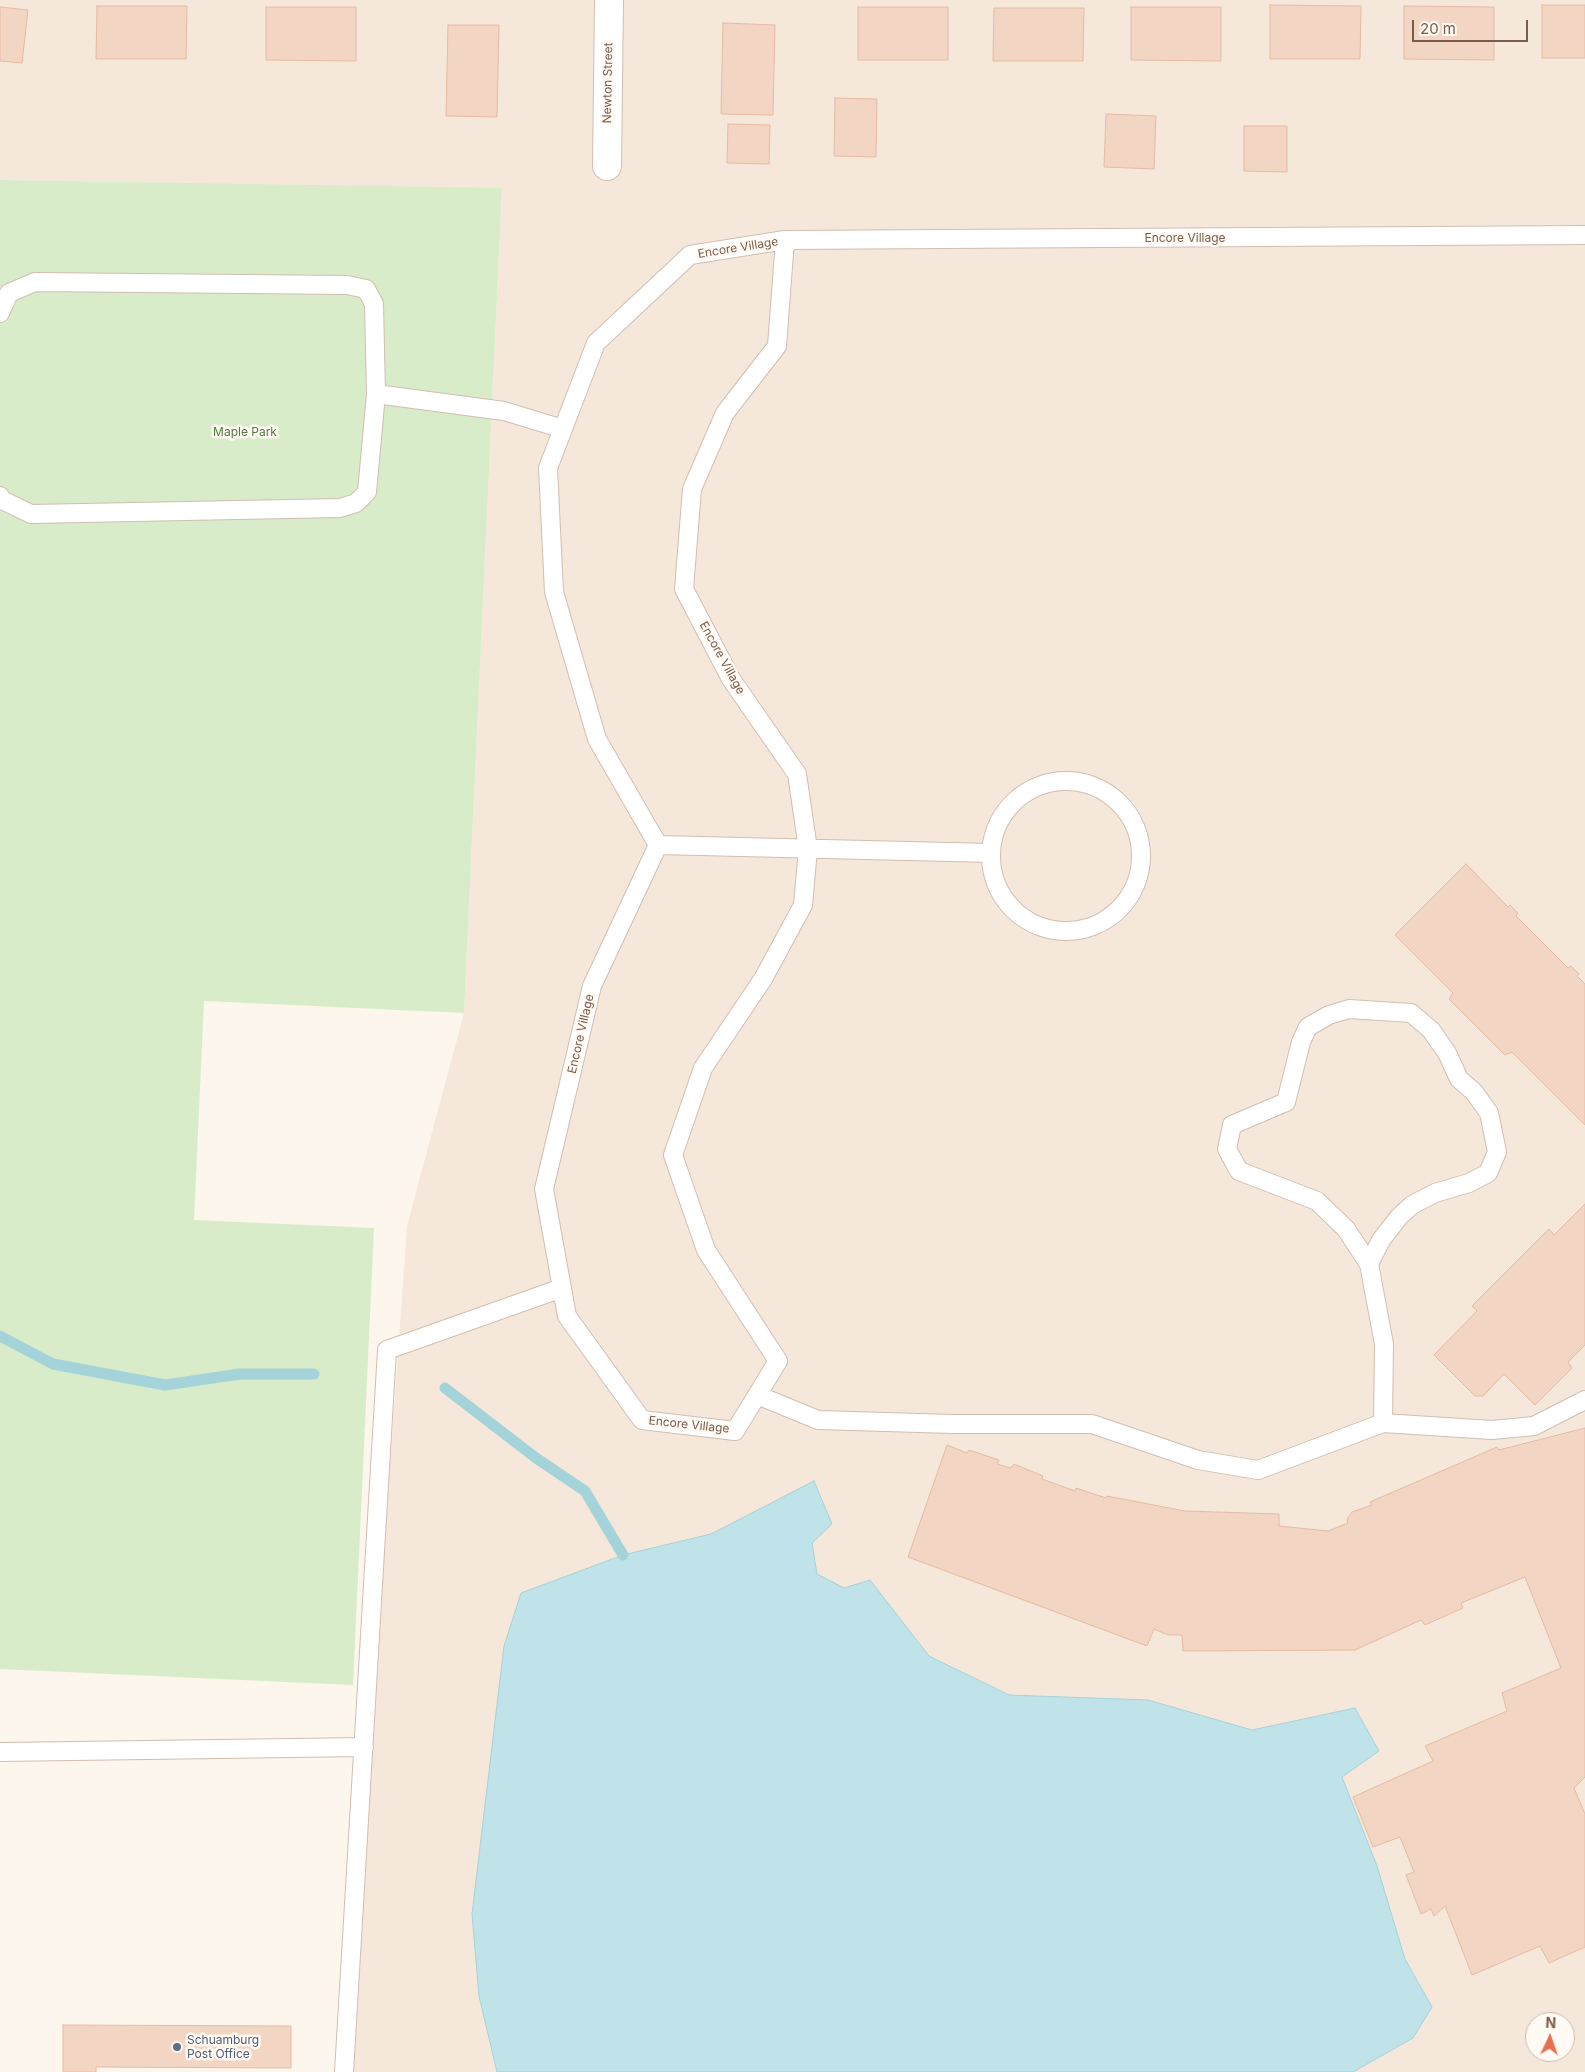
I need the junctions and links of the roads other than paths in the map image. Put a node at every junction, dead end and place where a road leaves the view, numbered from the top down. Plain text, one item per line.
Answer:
1 (609, 0) edge
2 (606, 166) dead end
3 (1585, 235) edge
4 (785, 240) junction
5 (0, 313) edge
6 (376, 394) junction
7 (563, 429) junction
8 (0, 496) edge
9 (658, 845) junction
10 (808, 849) junction
11 (991, 853) junction
12 (1369, 1264) junction
13 (562, 1288) junction
14 (757, 1395) junction
15 (1585, 1400) edge
16 (1383, 1423) junction
17 (364, 1747) junction
18 (0, 1752) edge
19 (344, 2072) edge

1 - 2 street, Newton Street
3 - 4 lane, Encore Village
4 - 7 lane, Encore Village
4 - 10 lane, Encore Village
5 - 6 lane
6 - 7 lane
6 - 8 lane
7 - 9 lane, Encore Village
9 - 10 lane
9 - 13 lane, Encore Village
10 - 11 lane
10 - 14 lane, Encore Village
11 - 11 lane
12 - 12 lane
12 - 16 lane
13 - 14 lane, Encore Village
13 - 17 lane
14 - 16 lane
15 - 16 lane
17 - 18 lane
17 - 19 lane

